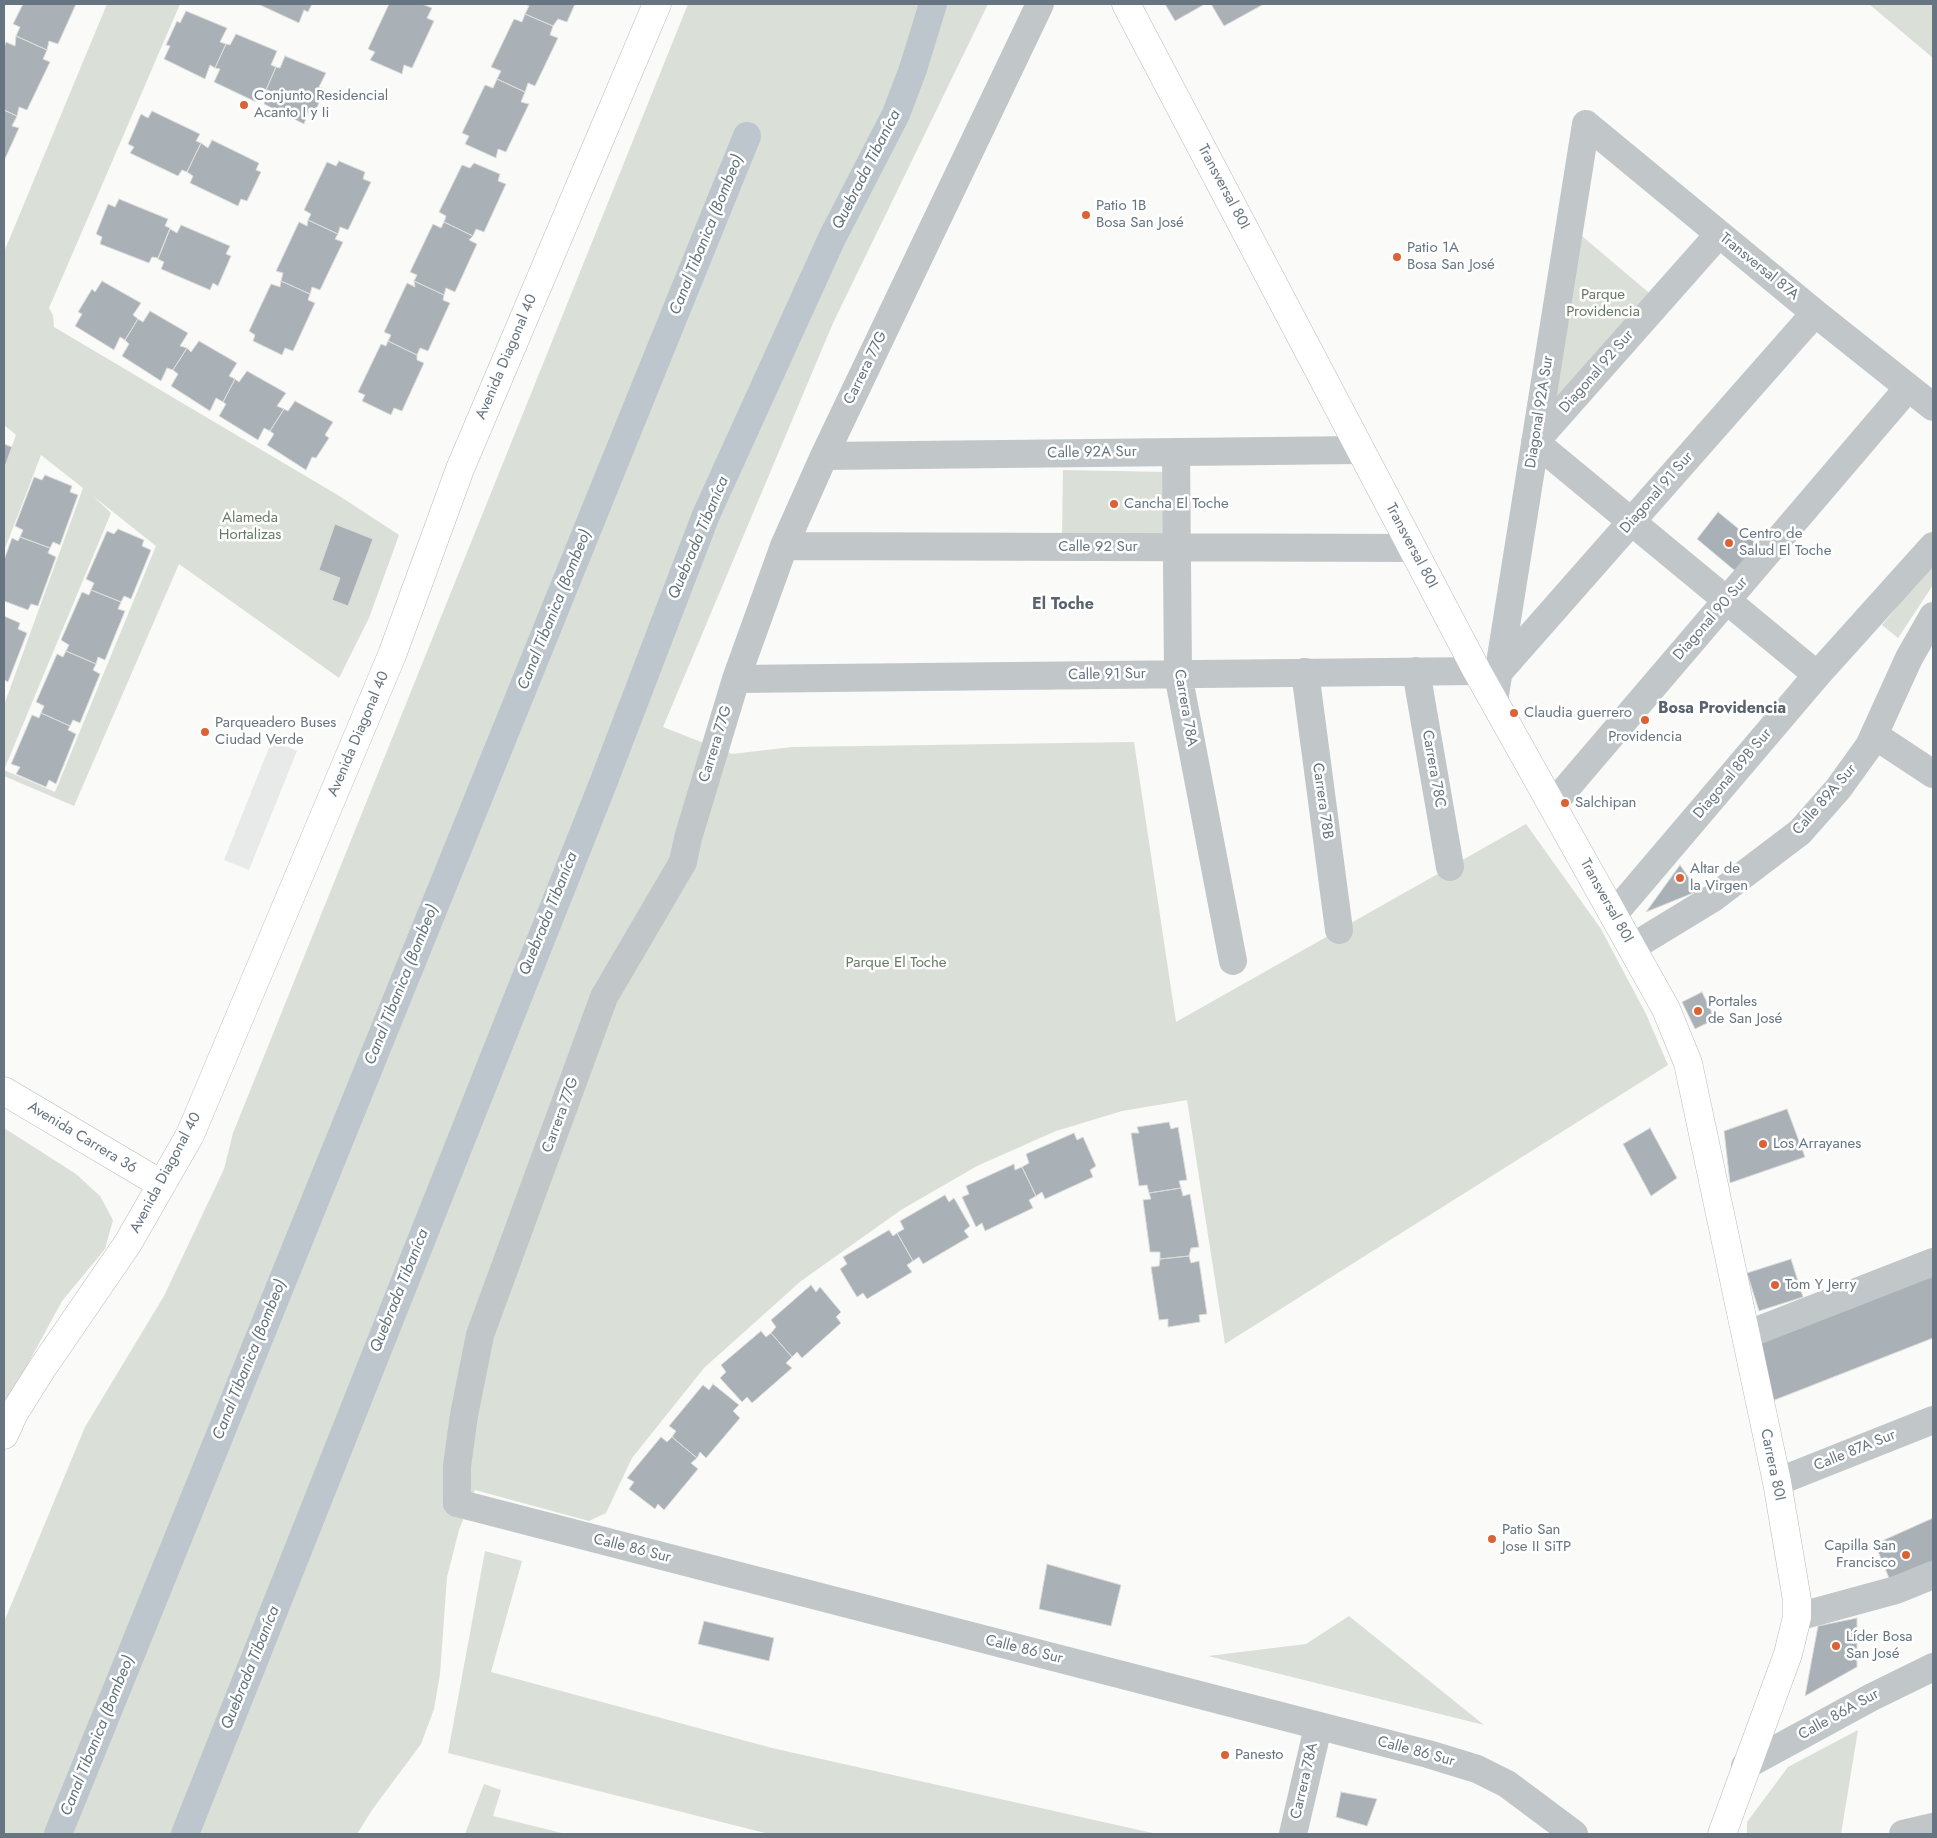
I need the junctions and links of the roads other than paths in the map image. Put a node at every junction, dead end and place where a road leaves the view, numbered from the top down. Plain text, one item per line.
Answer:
1 (657, 4) edge
2 (1040, 4) edge
3 (1126, 4) edge
4 (1586, 124) joint
5 (1719, 234) junction
6 (1815, 314) junction
7 (1908, 388) junction
8 (1933, 407) edge
9 (1535, 442) junction
10 (1360, 450) junction
11 (1176, 452) junction
12 (824, 456) junction
13 (1631, 522) junction
14 (784, 546) junction
15 (1933, 546) edge
16 (1176, 547) junction
17 (1413, 548) junction
18 (1727, 600) junction
19 (1933, 616) edge
20 (1416, 671) junction
21 (1305, 672) junction
22 (1488, 672) junction
23 (1178, 674) junction
24 (1817, 675) junction
25 (736, 679) junction
26 (1874, 735) junction
27 (1933, 774) edge
28 (1552, 805) junction
29 (1450, 867) dead end
30 (1613, 915) junction
31 (1339, 930) dead end
32 (1632, 948) junction
33 (1233, 961) dead end
34 (1695, 1088) joint
35 (4, 1091) edge
36 (161, 1184) junction
37 (1933, 1262) edge
38 (1746, 1335) junction
39 (1933, 1420) edge
40 (4, 1435) edge
41 (1777, 1482) junction
42 (457, 1503) joint
43 (1933, 1575) edge
44 (1797, 1617) junction
45 (1933, 1667) edge
46 (1318, 1727) junction
47 (1745, 1766) junction
48 (1933, 1827) edge
49 (1293, 1834) edge
50 (1574, 1834) edge
51 (1722, 1834) edge
52 (1903, 1834) edge

1 - 36 main road, Avenida Diagonal 40
2 - 12 street, Carrera 77G
3 - 10 main road, Transversal 80I
4 - 5 street, Transversal 87A
4 - 9 street, Diagonal 92A Sur
5 - 6 street, Transversal 87A
5 - 9 street, Diagonal 92 Sur
6 - 7 street, Transversal 87A
6 - 13 street, Diagonal 91 Sur
7 - 8 street, Transversal 87A
7 - 18 street, Diagonal 90 Sur
9 - 13 street
9 - 22 street, Diagonal 92A Sur
10 - 11 street, Calle 92A Sur
10 - 17 main road, Transversal 80I
11 - 12 street, Calle 92A Sur
11 - 16 street, Carrera 78A
12 - 14 street, Carrera 77G
13 - 18 street
13 - 22 street, Diagonal 91 Sur
14 - 16 street, Calle 92 Sur
14 - 25 street, Carrera 77G
15 - 24 street, Diagonal 89B Sur
16 - 17 street, Calle 92 Sur
16 - 23 street, Carrera 78A
17 - 22 main road, Transversal 80I
18 - 24 street
18 - 28 street, Diagonal 90 Sur
19 - 26 street, Calle 89A Sur
20 - 21 street, Calle 91 Sur
20 - 22 street, Calle 91 Sur
20 - 29 street, Carrera 78C
21 - 23 street, Calle 91 Sur
21 - 31 street, Carrera 78B
22 - 28 main road, Transversal 80I
23 - 25 street, Calle 91 Sur
23 - 33 street, Carrera 78A
24 - 30 street, Diagonal 89B Sur
25 - 42 street, Carrera 77G
26 - 27 street
26 - 32 street, Calle 89A Sur
28 - 30 main road, Transversal 80I
30 - 32 main road, Transversal 80I
32 - 34 main road, Transversal 80I
34 - 38 main road, Carrera 80I
35 - 36 main road, Avenida Carrera 36
36 - 40 main road, Avenida Diagonal 40
37 - 38 street
38 - 41 main road, Carrera 80I
39 - 41 street, Calle 87A Sur
41 - 44 main road, Carrera 80I
42 - 46 street, Calle 86 Sur
43 - 44 street
44 - 47 main road, Carrera 80I
45 - 47 street, Calle 86A Sur
46 - 49 street, Carrera 78A
46 - 50 street, Calle 86 Sur
47 - 51 main road, Carrera 80I
48 - 52 street

